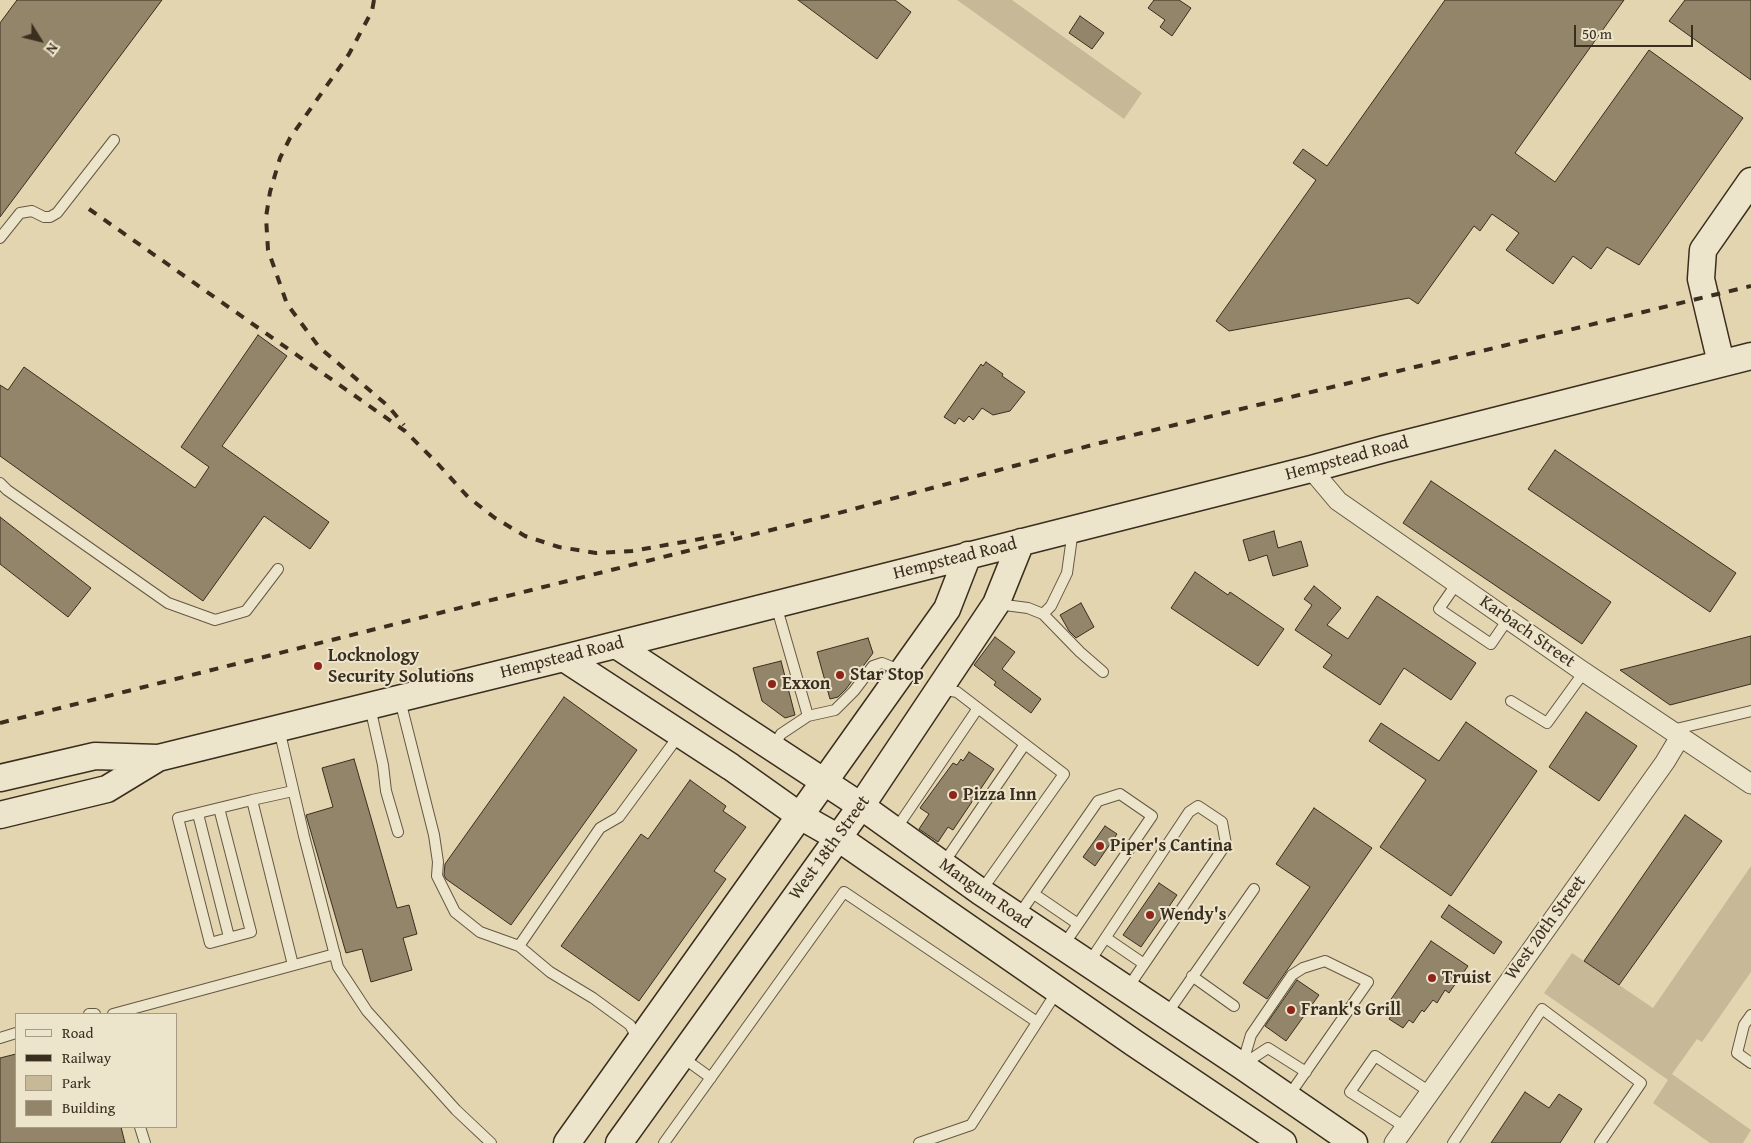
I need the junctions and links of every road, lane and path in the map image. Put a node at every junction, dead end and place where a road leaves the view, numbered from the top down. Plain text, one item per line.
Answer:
1 (114, 140) dead end
2 (1751, 181) edge
3 (0, 238) edge
4 (1751, 356) edge
5 (1721, 363) junction
6 (1311, 469) junction
7 (0, 483) edge
8 (1073, 529) junction
9 (1021, 542) junction
10 (968, 555) junction
11 (278, 569) dead end
12 (1457, 583) junction
13 (776, 604) junction
14 (996, 604) junction
15 (1043, 614) junction
16 (1508, 618) junction
17 (616, 645) junction
18 (564, 658) junction
19 (904, 671) junction
20 (1103, 672) dead end
21 (1584, 672) junction
22 (939, 689) junction
23 (400, 699) junction
24 (1511, 701) dead end
25 (370, 706) junction
26 (978, 708) junction
27 (1751, 711) edge
28 (808, 716) junction
29 (278, 729) junction
30 (680, 734) junction
31 (1675, 734) junction
32 (1025, 744) junction
33 (773, 748) junction
34 (158, 758) junction
35 (0, 778) edge
36 (825, 782) junction
37 (1751, 784) edge
38 (293, 791) junction
39 (252, 800) junction
40 (861, 806) junction
41 (219, 808) junction
42 (198, 814) junction
43 (0, 816) edge
44 (800, 816) junction
45 (895, 830) junction
46 (398, 832) dead end
47 (837, 837) junction
48 (943, 865) junction
49 (1254, 889) dead end
50 (980, 892) junction
51 (1034, 894) junction
52 (1018, 917) junction
53 (1078, 924) junction
54 (229, 937) junction
55 (1106, 938) junction
56 (519, 946) junction
57 (335, 954) junction
58 (1075, 955) junction
59 (1144, 964) junction
60 (293, 965) junction
61 (1192, 976) junction
62 (1056, 988) junction
63 (1127, 990) junction
64 (1234, 1006) dead end
65 (117, 1013) edge
66 (1751, 1015) edge
67 (1165, 1016) junction
68 (1037, 1022) junction
69 (15, 1033) edge
70 (0, 1038) edge
71 (640, 1042) junction
72 (679, 1061) junction
73 (1751, 1063) edge
74 (1242, 1066) junction
75 (1306, 1072) junction
76 (710, 1078) junction
77 (1430, 1092) junction
78 (1288, 1098) junction
79 (1405, 1127) junction
80 (140, 1128) edge
81 (145, 1143) edge
82 (491, 1143) edge
83 (567, 1143) edge
84 (619, 1143) edge
85 (664, 1143) edge
86 (919, 1143) edge
87 (1284, 1143) edge
88 (1354, 1143) edge
89 (1394, 1143) edge
90 (1453, 1143) edge
91 (1600, 1143) edge

1 - 3 lane
2 - 5 main road
4 - 5 main road, Hempstead Road
5 - 6 main road, Hempstead Road
6 - 8 main road, Hempstead Road
6 - 12 street, Karbach Street
7 - 11 lane
8 - 9 main road, Hempstead Road
8 - 15 lane
9 - 10 main road, Hempstead Road
9 - 14 main road, West 18th Street
10 - 13 main road, Hempstead Road
10 - 19 main road
12 - 16 street, Karbach Street
12 - 16 lane
13 - 17 main road, Hempstead Road
13 - 28 lane
14 - 15 lane
14 - 22 main road, West 18th Street
15 - 20 lane
16 - 21 street, Karbach Street
17 - 18 main road, Hempstead Road
17 - 33 main road, Mangum Road
18 - 23 main road, Hempstead Road
18 - 30 main road, Mangum Road
19 - 22 main road
19 - 28 lane
19 - 36 main road
21 - 24 lane
21 - 31 street, Karbach Street
22 - 26 lane
22 - 40 main road, West 18th Street
23 - 25 main road, Hempstead Road
23 - 56 lane
25 - 29 main road, Hempstead Road
25 - 46 lane
26 - 32 lane
26 - 45 lane
27 - 31 lane
28 - 33 lane
29 - 34 main road, Hempstead Road
29 - 38 lane
30 - 44 main road, Mangum Road
30 - 56 lane
31 - 37 street, Karbach Street
31 - 77 street, West 20th Street
32 - 48 lane
32 - 50 lane
33 - 36 main road, Mangum Road
34 - 35 main road, Hempstead Road
34 - 43 main road, Hempstead Road
36 - 40 main road, Mangum Road
36 - 44 main road
38 - 39 lane
38 - 57 lane
39 - 41 lane
39 - 60 lane
40 - 45 main road, Mangum Road
40 - 47 main road, West 18th Street
41 - 42 lane
41 - 54 lane
42 - 54 lane
42 - 54 lane
44 - 47 main road, Mangum Road
44 - 71 main road
45 - 48 main road, Mangum Road
47 - 62 main road, Mangum Road
47 - 72 main road, West 18th Street
48 - 50 main road, Mangum Road
49 - 61 lane
50 - 52 main road, Mangum Road
51 - 52 lane
51 - 53 lane
51 - 53 lane
52 - 58 main road, Mangum Road
53 - 58 lane
55 - 58 lane
55 - 59 lane
55 - 59 lane
56 - 71 lane
57 - 60 lane
57 - 82 lane
58 - 62 main road
58 - 63 main road, Mangum Road
59 - 63 lane
60 - 65 lane
61 - 64 lane
61 - 67 lane
62 - 68 lane
62 - 87 main road, Mangum Road
63 - 67 main road, Mangum Road
66 - 73 lane
67 - 74 main road, Mangum Road
68 - 76 lane
68 - 86 lane
69 - 70 lane
71 - 72 main road
71 - 83 main road
72 - 76 lane
72 - 84 main road, West 18th Street
74 - 75 lane
74 - 75 lane
74 - 78 main road, Mangum Road
75 - 78 lane
76 - 85 lane
77 - 79 street, West 20th Street
77 - 79 lane
78 - 88 main road, Mangum Road
79 - 89 street, West 20th Street
80 - 81 lane
90 - 91 lane

